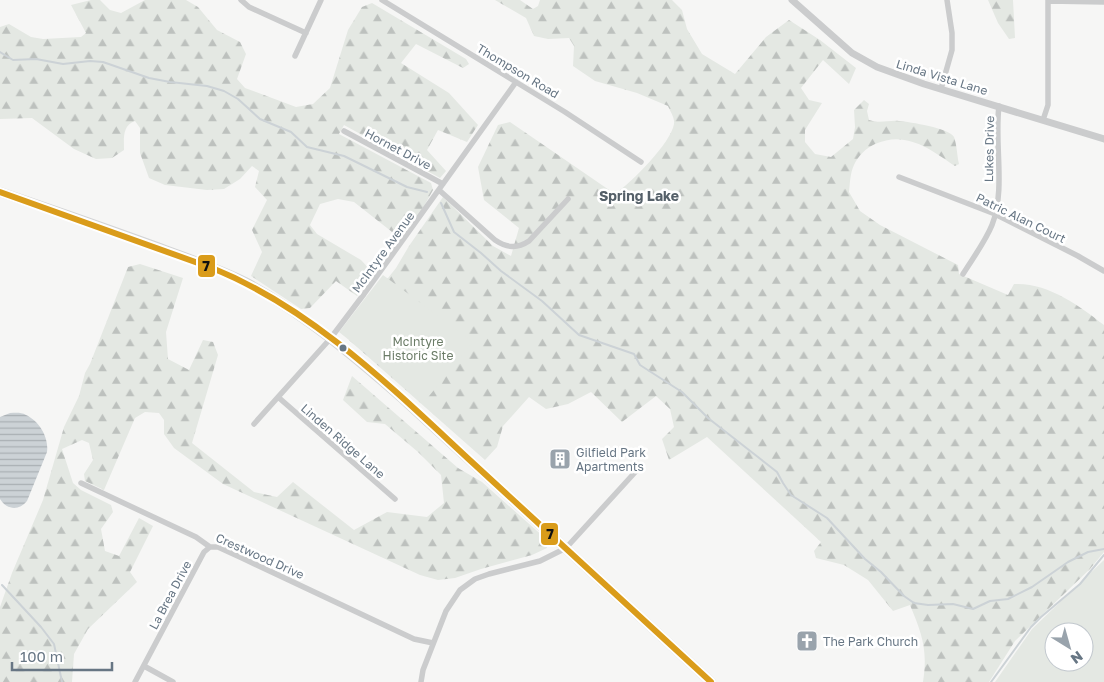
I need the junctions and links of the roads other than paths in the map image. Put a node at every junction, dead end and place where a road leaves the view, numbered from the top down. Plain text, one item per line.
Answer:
1 (240, 0) edge
2 (321, 0) edge
3 (382, 0) edge
4 (792, 0) edge
5 (947, 0) edge
6 (1048, 0) edge
7 (1104, 2) edge
8 (306, 33) junction
9 (295, 56) dead end
10 (516, 82) junction
11 (941, 89) junction
12 (1000, 106) junction
13 (1044, 120) junction
14 (344, 131) dead end
15 (1104, 139) edge
16 (642, 162) dead end
17 (899, 177) dead end
18 (441, 187) junction
19 (0, 192) edge
20 (568, 200) dead end
21 (995, 214) junction
22 (1104, 272) edge
23 (963, 274) dead end
24 (330, 338) junction
25 (278, 397) junction
26 (254, 424) dead end
27 (638, 469) dead end
28 (81, 483) dead end
29 (394, 499) dead end
30 (210, 547) junction
31 (566, 548) junction
32 (432, 643) junction
33 (144, 666) junction
34 (135, 682) edge
35 (173, 682) edge
36 (421, 682) edge
37 (711, 682) edge

1 - 8 street
2 - 8 street
3 - 10 street, Thompson Road
4 - 11 street, Linda Vista Lane
5 - 11 street
6 - 7 street
6 - 13 street
8 - 9 street
10 - 16 street, Thompson Road
10 - 18 street, McIntyre Avenue
11 - 12 street, Linda Vista Lane
12 - 13 street, Linda Vista Lane
12 - 21 street, Lukes Drive
13 - 15 street, Linda Vista Lane
14 - 18 street, Hornet Drive
17 - 21 street, Patric Alan Court
18 - 20 street, Hornet Drive
18 - 24 street, McIntyre Avenue
19 - 24 main road
21 - 22 street, Patric Alan Court
21 - 23 street, Lukes Drive
24 - 25 street, McIntyre Avenue
24 - 31 main road
25 - 26 street, McIntyre Avenue
25 - 29 street, Linden Ridge Lane
27 - 31 street
28 - 30 street, Crestwood Drive
30 - 32 street, Crestwood Drive
30 - 33 street, La Brea Drive
31 - 32 street
31 - 37 main road
32 - 36 street
33 - 34 street, La Brea Drive
33 - 35 street

